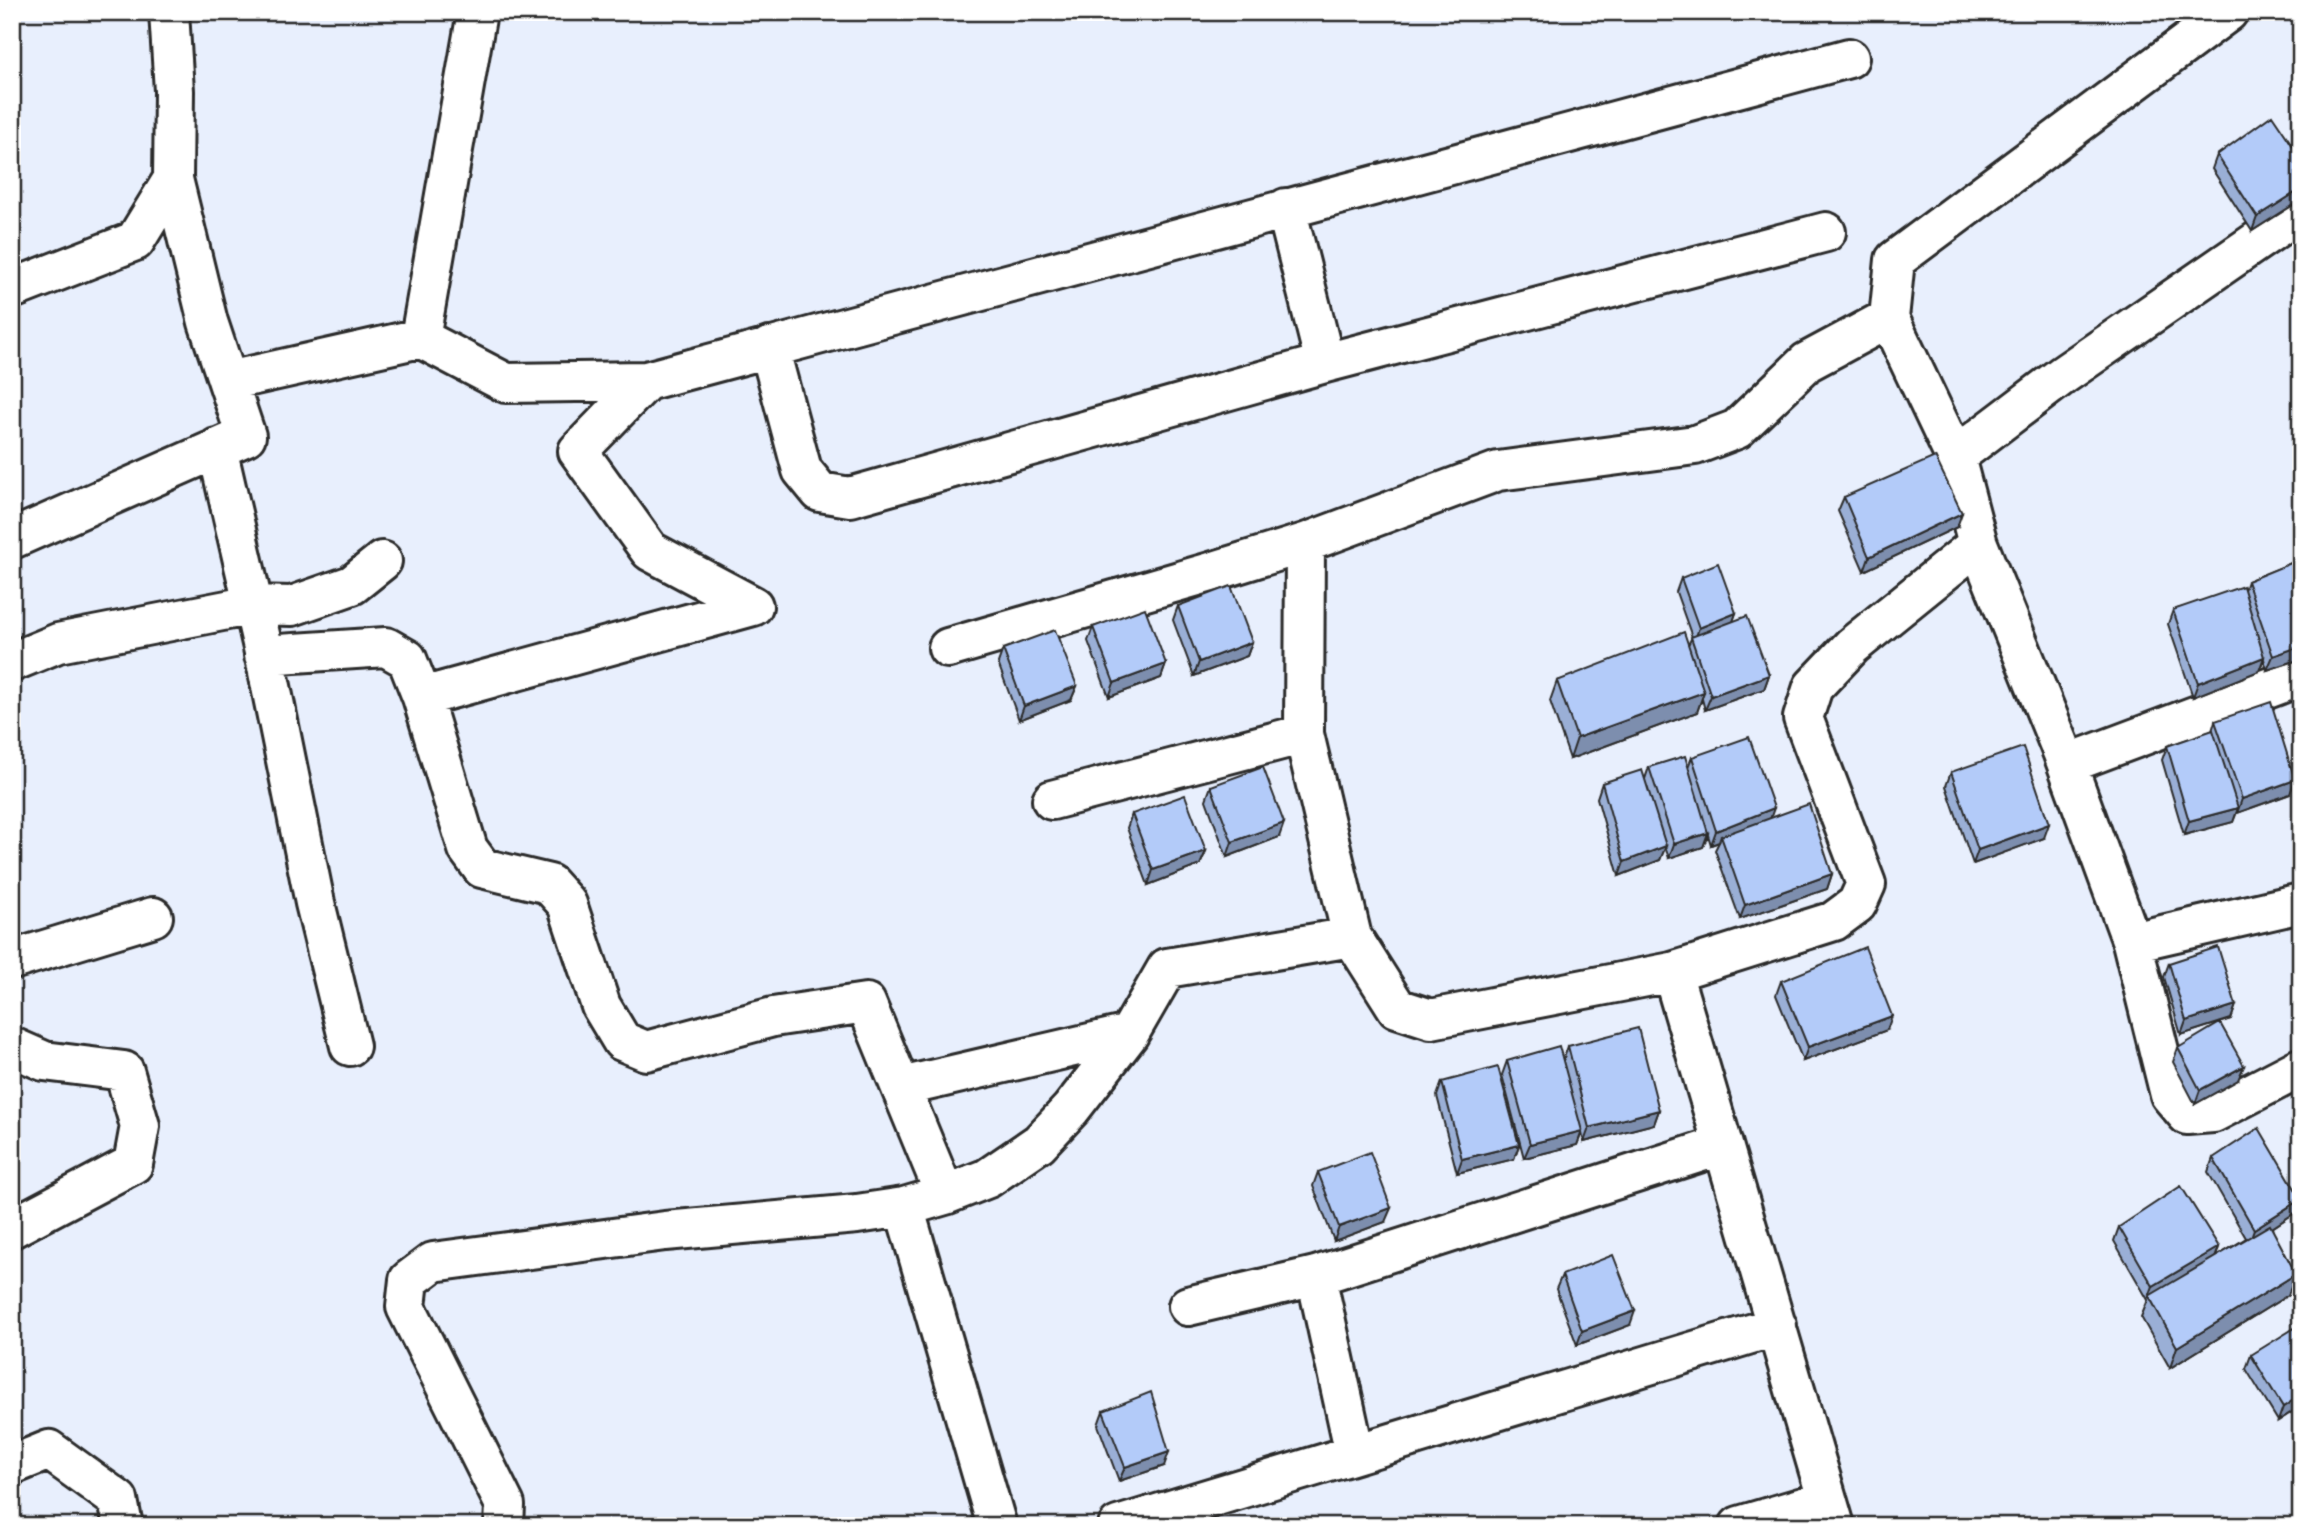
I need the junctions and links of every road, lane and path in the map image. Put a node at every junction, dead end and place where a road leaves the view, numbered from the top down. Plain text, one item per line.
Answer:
1 (169, 12) edge
2 (477, 12) edge
3 (2228, 12) edge
4 (1849, 58) dead end
5 (173, 179) junction
6 (1286, 208) junction
7 (2301, 211) edge
8 (1826, 232) dead end
9 (12, 289) edge
10 (1889, 318) junction
11 (420, 338) junction
12 (769, 347) junction
13 (1325, 363) junction
14 (228, 381) junction
15 (646, 381) junction
16 (218, 448) junction
17 (1955, 457) junction
18 (12, 540) edge
19 (1305, 543) junction
20 (1978, 544) junction
21 (382, 561) dead end
22 (253, 605) junction
23 (948, 648) dead end
24 (264, 655) junction
25 (12, 662) edge
26 (2301, 676) edge
27 (422, 698) junction
28 (1304, 734) junction
29 (2067, 764) junction
30 (1052, 800) dead end
31 (2301, 903) edge
32 (153, 917) dead end
33 (1352, 937) junction
34 (2132, 942) junction
35 (12, 960) edge
36 (1672, 972) junction
37 (1129, 1034) junction
38 (350, 1046) dead end
39 (12, 1047) edge
40 (2300, 1068) edge
41 (901, 1087) junction
42 (1723, 1145) junction
43 (945, 1195) junction
44 (904, 1207) junction
45 (12, 1228) edge
46 (1316, 1276) junction
47 (1188, 1306) dead end
48 (1777, 1326) junction
49 (1355, 1454) junction
50 (12, 1465) edge
51 (1831, 1513) edge
52 (123, 1526) edge
53 (505, 1526) edge
54 (997, 1526) edge
55 (1118, 1526) edge
56 (1739, 1526) edge

1 - 5 street
2 - 11 street
3 - 10 street
4 - 6 street
5 - 9 street
5 - 14 street
6 - 12 street
6 - 13 street
7 - 17 street
8 - 13 street
10 - 17 street
10 - 19 street
11 - 14 street
11 - 15 street
12 - 13 street
12 - 15 street
14 - 16 street
15 - 27 street
16 - 18 street
16 - 22 street
17 - 20 street
19 - 23 street
19 - 28 street
20 - 29 street
20 - 36 street
21 - 22 street
22 - 24 street
22 - 25 street
24 - 27 street
24 - 38 street
26 - 29 street
27 - 41 street
28 - 30 street
28 - 33 street
29 - 34 street
31 - 34 street
32 - 35 street
33 - 36 street
33 - 37 street
34 - 40 street
36 - 42 street
37 - 41 street
37 - 43 street
39 - 45 street
41 - 43 street
42 - 46 street
42 - 48 street
43 - 44 street
44 - 53 street
44 - 54 street
46 - 47 street
46 - 49 street
48 - 49 street
48 - 51 street
49 - 55 street
50 - 52 street
51 - 56 street

